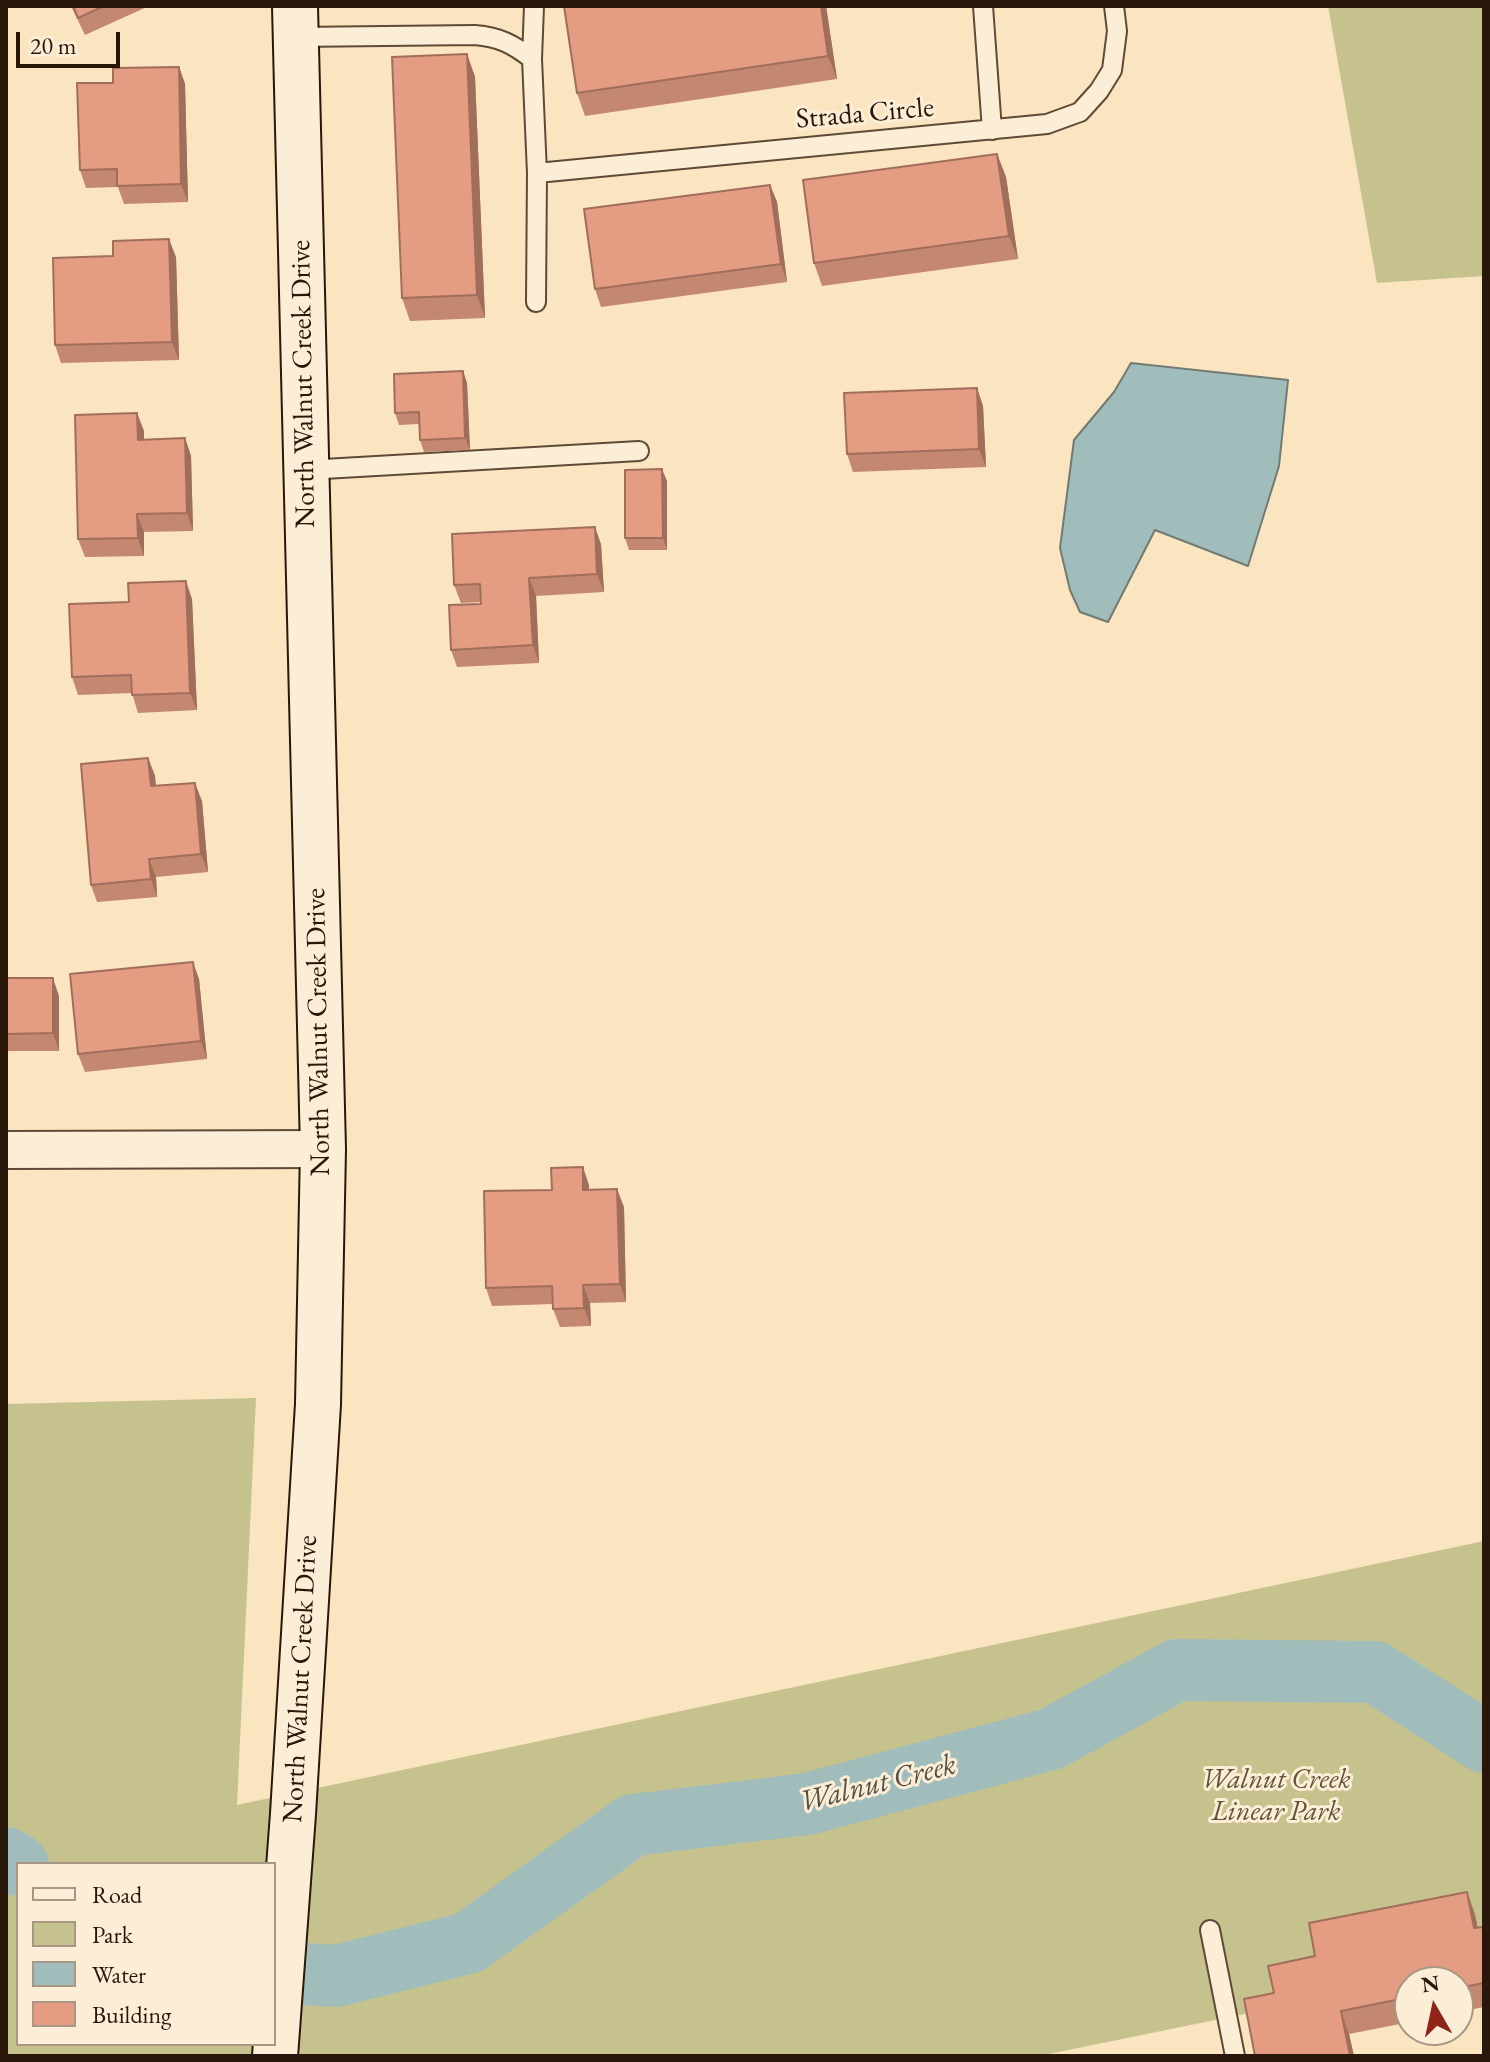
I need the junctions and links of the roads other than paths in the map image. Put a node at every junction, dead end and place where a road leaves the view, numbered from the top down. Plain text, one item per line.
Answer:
1 (534, 6) edge
2 (983, 6) edge
3 (1114, 6) edge
4 (295, 21) edge
5 (532, 59) junction
6 (992, 130) junction
7 (537, 173) junction
8 (536, 302) dead end
9 (639, 451) dead end
10 (306, 470) junction
11 (323, 1149) junction
12 (6, 1150) edge
13 (1210, 1930) dead end
14 (276, 2043) edge
15 (1235, 2056) edge

1 - 5 lane
2 - 6 lane
3 - 6 lane, Strada Circle
4 - 5 lane
4 - 10 main road, North Walnut Creek Drive
5 - 7 lane
6 - 7 lane, Strada Circle
7 - 8 lane
9 - 10 lane
10 - 11 main road, North Walnut Creek Drive
11 - 12 street
11 - 14 main road, North Walnut Creek Drive
13 - 15 lane

